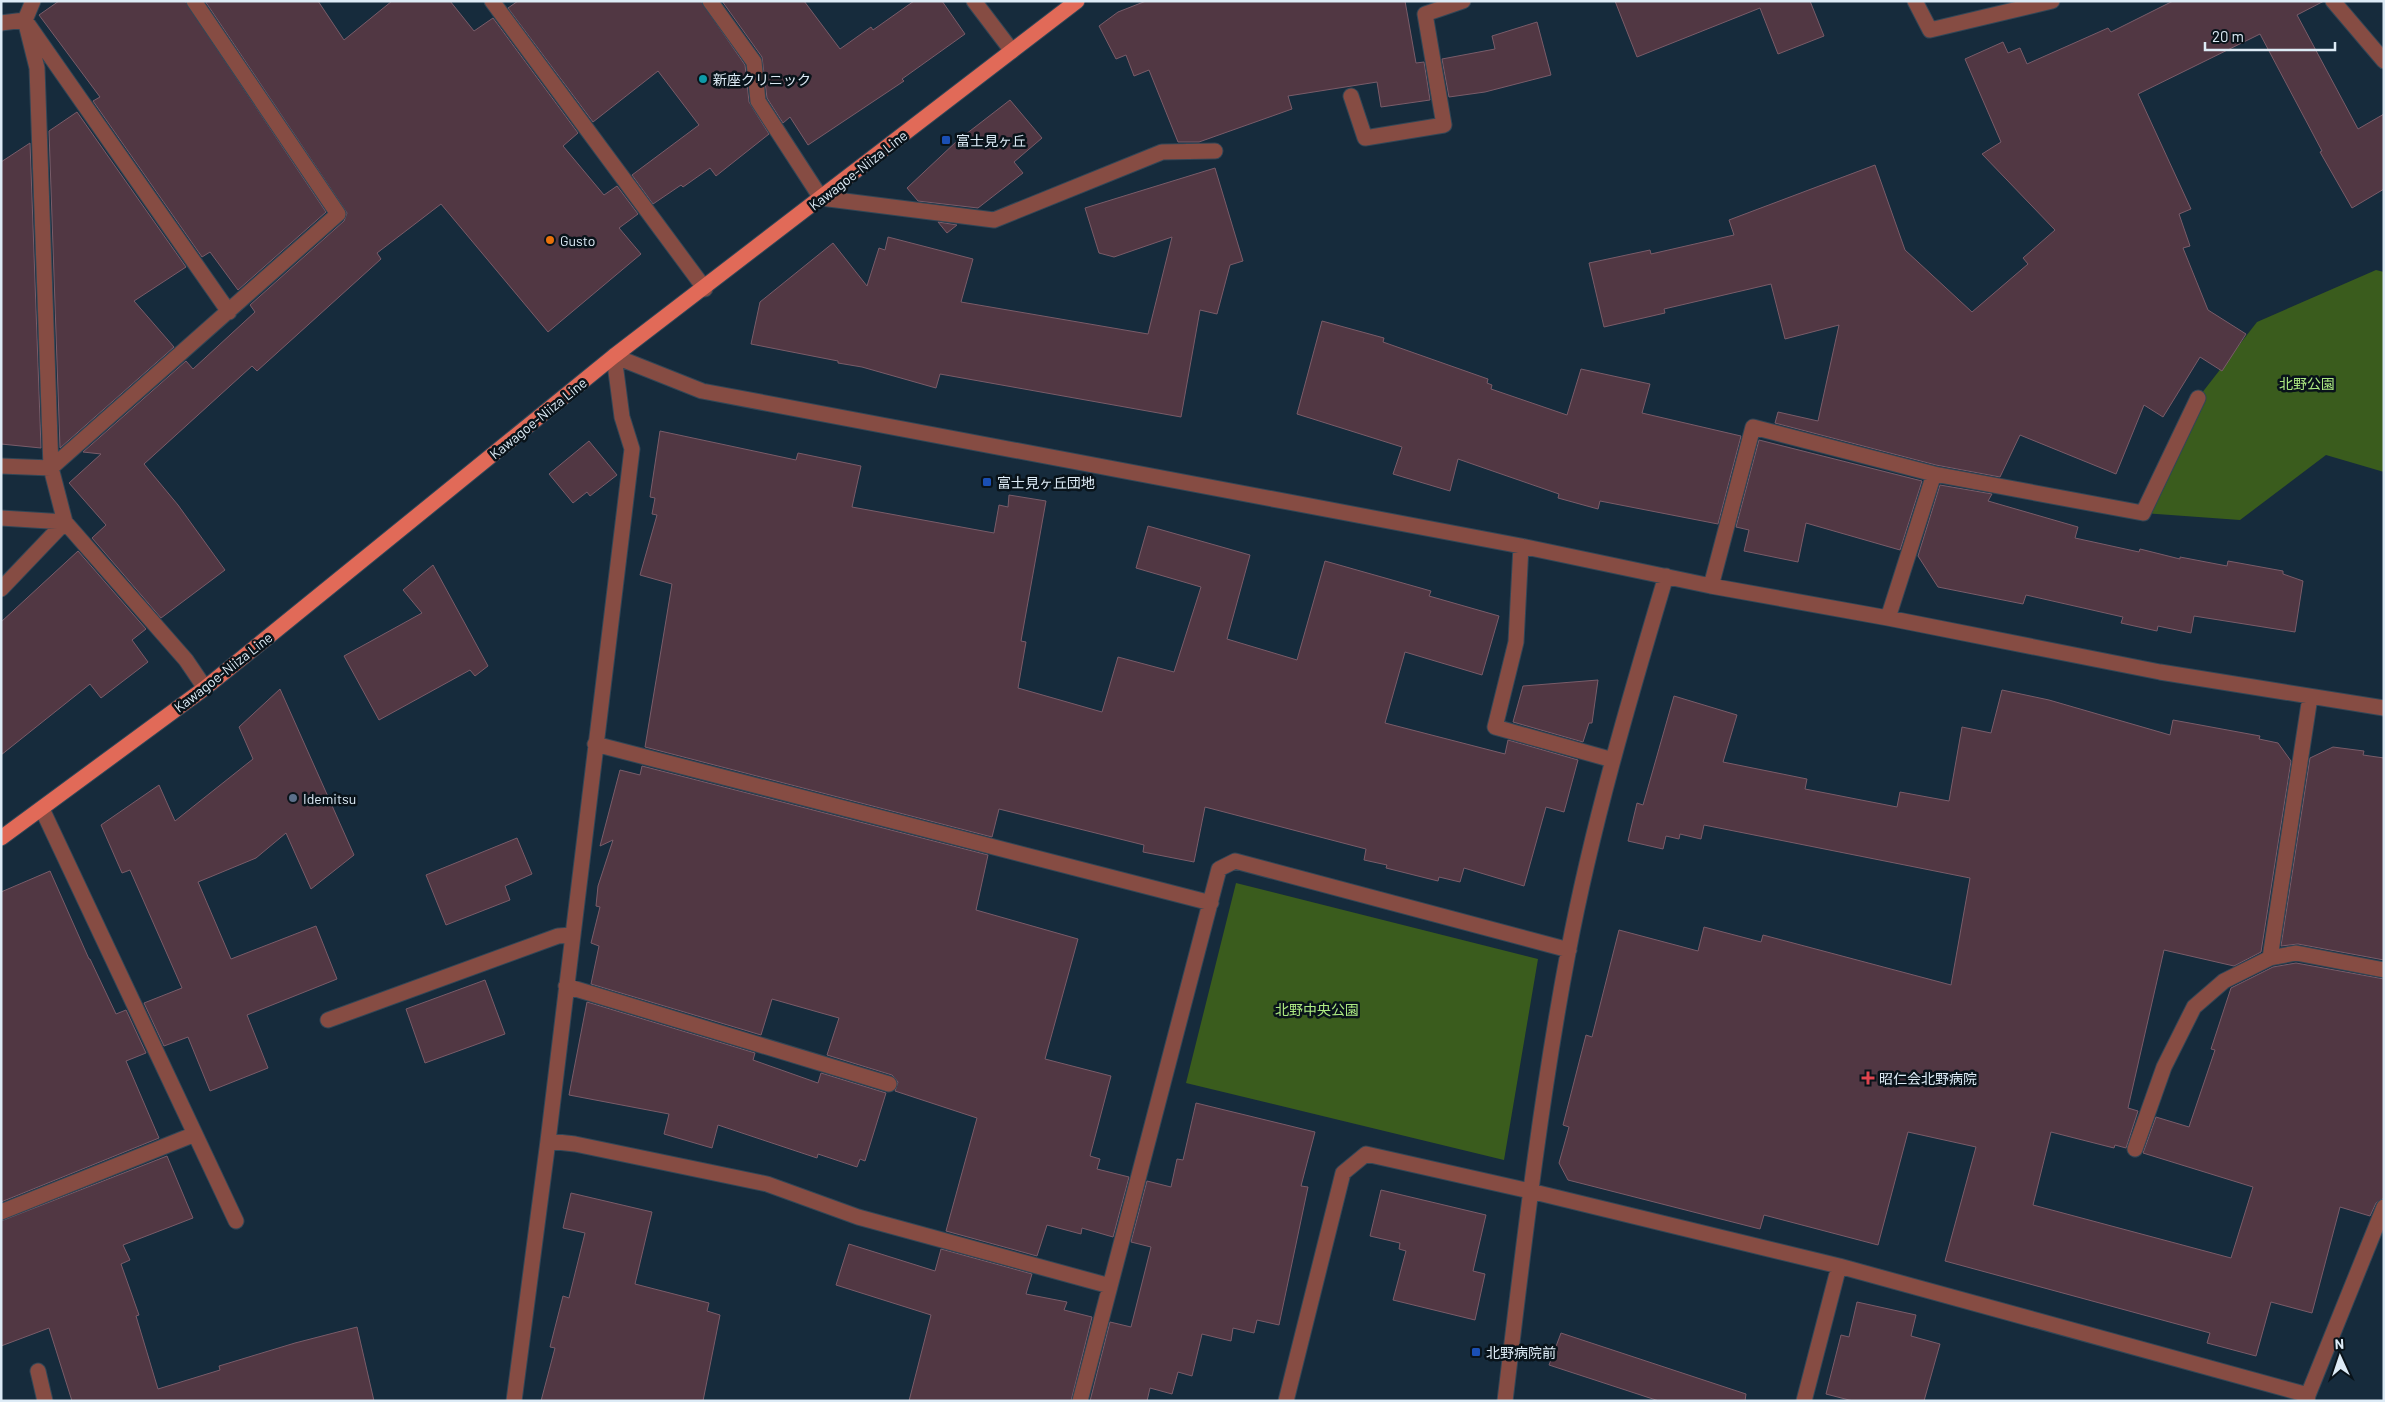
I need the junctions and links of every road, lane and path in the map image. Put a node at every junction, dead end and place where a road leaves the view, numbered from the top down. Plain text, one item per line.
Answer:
1 (33, 1) edge
2 (194, 1) edge
3 (492, 1) edge
4 (710, 1) edge
5 (974, 1) edge
6 (1077, 1) edge
7 (1463, 1) edge
8 (1915, 1) edge
9 (2052, 1) edge
10 (2333, 1) edge
11 (25, 20) junction
12 (1, 23) edge
13 (1012, 51) junction
14 (2384, 61) edge
15 (1351, 96) dead end
16 (1215, 151) dead end
17 (821, 198) junction
18 (705, 289) junction
19 (229, 312) junction
20 (614, 356) junction
21 (2198, 398) dead end
22 (1, 466) edge
23 (51, 468) junction
24 (1934, 474) junction
25 (1, 518) edge
26 (64, 522) junction
27 (1521, 546) junction
28 (1666, 576) junction
29 (1711, 586) junction
30 (1, 589) edge
31 (1888, 618) junction
32 (206, 688) junction
33 (2310, 697) junction
34 (2384, 708) edge
35 (595, 744) junction
36 (1613, 760) junction
37 (42, 809) junction
38 (1, 838) edge
39 (1211, 903) junction
40 (572, 935) junction
41 (1569, 950) junction
42 (2270, 958) junction
43 (2384, 970) edge
44 (566, 986) junction
45 (328, 1020) dead end
46 (889, 1084) dead end
47 (195, 1134) junction
48 (548, 1141) junction
49 (2136, 1149) dead end
50 (1530, 1191) junction
51 (2384, 1207) edge
52 (1, 1212) edge
53 (236, 1221) dead end
54 (2377, 1241) edge
55 (1839, 1266) junction
56 (1110, 1286) junction
57 (38, 1371) dead end
58 (2308, 1398) edge
59 (45, 1401) edge
60 (514, 1401) edge
61 (1080, 1401) edge
62 (1286, 1401) edge
63 (1505, 1401) edge
64 (1804, 1401) edge

1 - 11 street
2 - 19 street
3 - 18 street
4 - 17 street
5 - 13 street
6 - 13 main road, Kawagoe-Niiza Line
7 - 15 street
8 - 9 street
10 - 14 street
11 - 12 street
11 - 19 street
11 - 23 street
13 - 17 main road, Kawagoe-Niiza Line
16 - 17 street
17 - 18 main road, Kawagoe-Niiza Line
18 - 20 main road, Kawagoe-Niiza Line
19 - 23 street
20 - 27 street
20 - 32 main road, Kawagoe-Niiza Line
20 - 35 street
21 - 24 street
22 - 23 street
23 - 26 street
24 - 29 street
24 - 31 street
25 - 26 street
26 - 30 street
26 - 32 street
27 - 28 street
27 - 36 street
28 - 29 street
28 - 36 street
29 - 31 street
31 - 33 street
32 - 37 main road, Kawagoe-Niiza Line
33 - 34 street
33 - 42 street
35 - 39 street
35 - 40 street
36 - 41 street
37 - 38 main road, Kawagoe-Niiza Line
37 - 47 street
39 - 41 street
39 - 56 street
40 - 44 street
40 - 45 street
41 - 50 street
42 - 43 street
42 - 49 street
44 - 46 street
44 - 48 street
47 - 52 street
47 - 53 street
48 - 56 street
48 - 60 street
50 - 55 street
50 - 62 street
50 - 63 street
51 - 54 street
54 - 58 street
55 - 58 street
55 - 64 street
56 - 61 street
57 - 59 street

